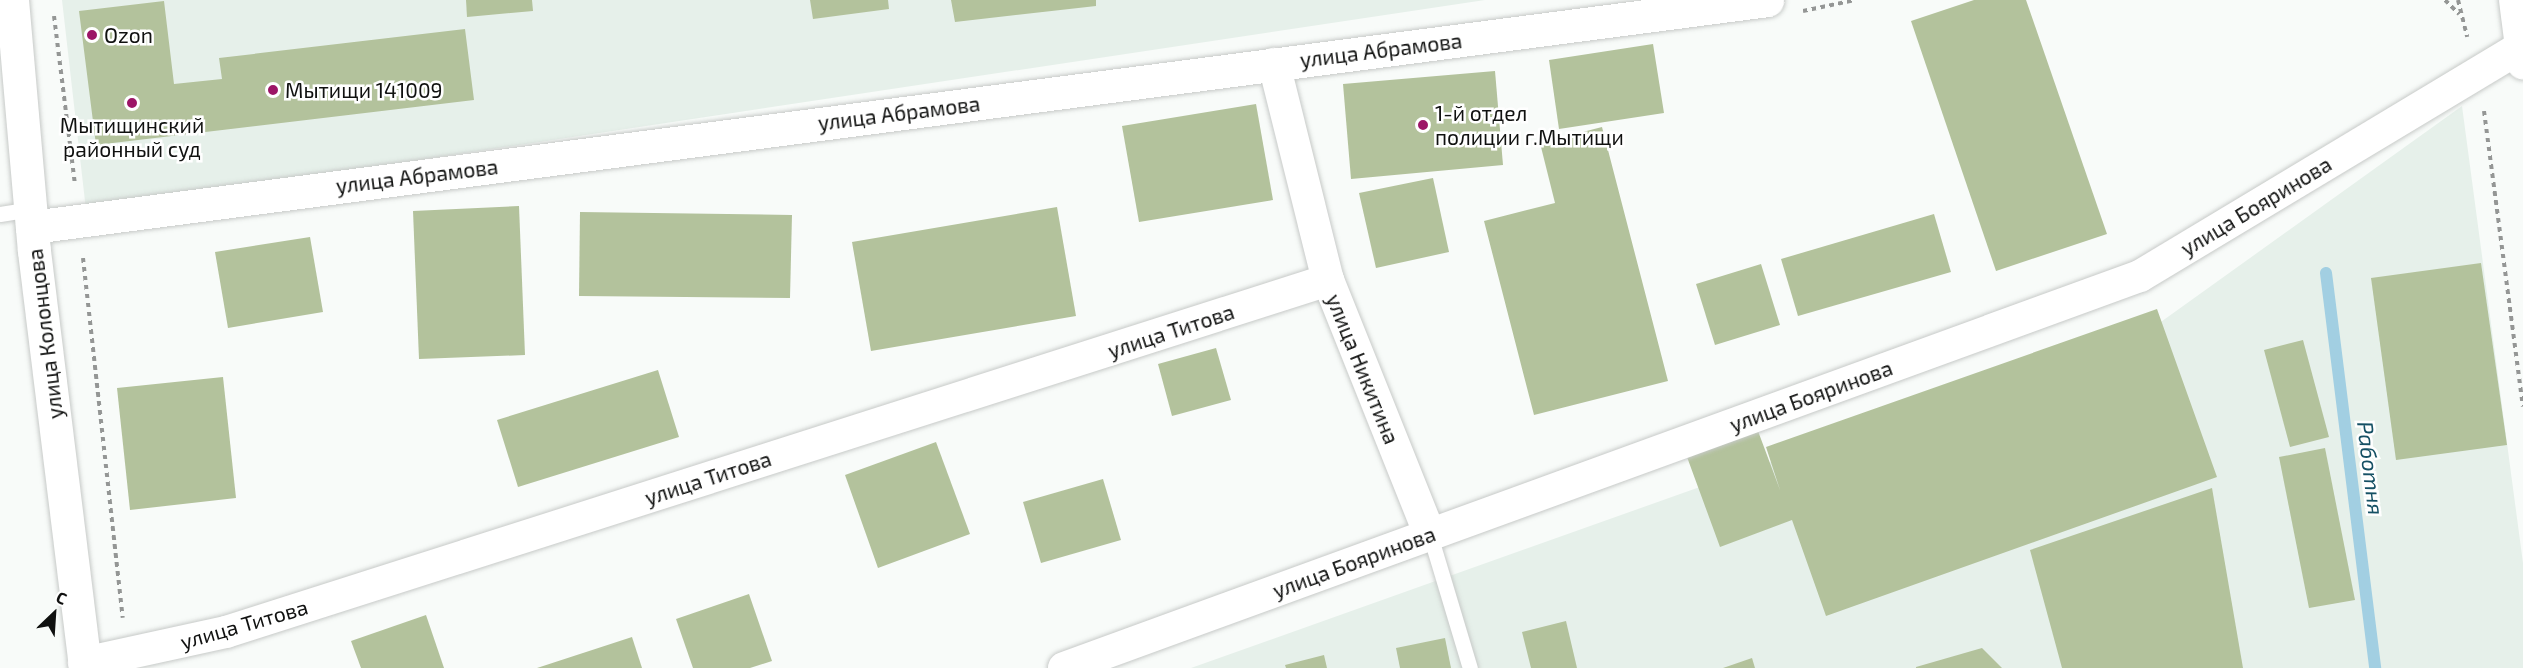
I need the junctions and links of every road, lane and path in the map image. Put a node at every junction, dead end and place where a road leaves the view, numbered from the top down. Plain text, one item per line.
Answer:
1 (12, 0) edge
2 (1764, 0) edge
3 (2445, 0) edge
4 (2458, 0) edge
5 (2515, 0) edge
6 (53, 12) dead end
7 (2522, 56) edge
8 (1275, 64) junction
9 (2479, 72) junction
10 (76, 195) dead end
11 (21, 217) edge
12 (81, 246) dead end
13 (1328, 280) junction
14 (2523, 405) edge
15 (1430, 535) junction
16 (127, 654) junction
17 (84, 666) edge
18 (1064, 668) edge
19 (1470, 668) edge

1 - 11 street, улица Колонцова
2 - 8 street, улица Абрамова
3 - 4 path
5 - 7 street
6 - 10 path
7 - 9 street, улица Бояринова
8 - 11 street, улица Абрамова
8 - 13 street, улица Никитина
9 - 14 path
9 - 15 street, улица Бояринова
11 - 17 street, улица Колонцова
12 - 16 path
13 - 15 street, улица Никитина
13 - 16 street, улица Титова
15 - 18 street, улица Бояринова
15 - 19 lane, улица Никитина
16 - 17 street, улица Титова

